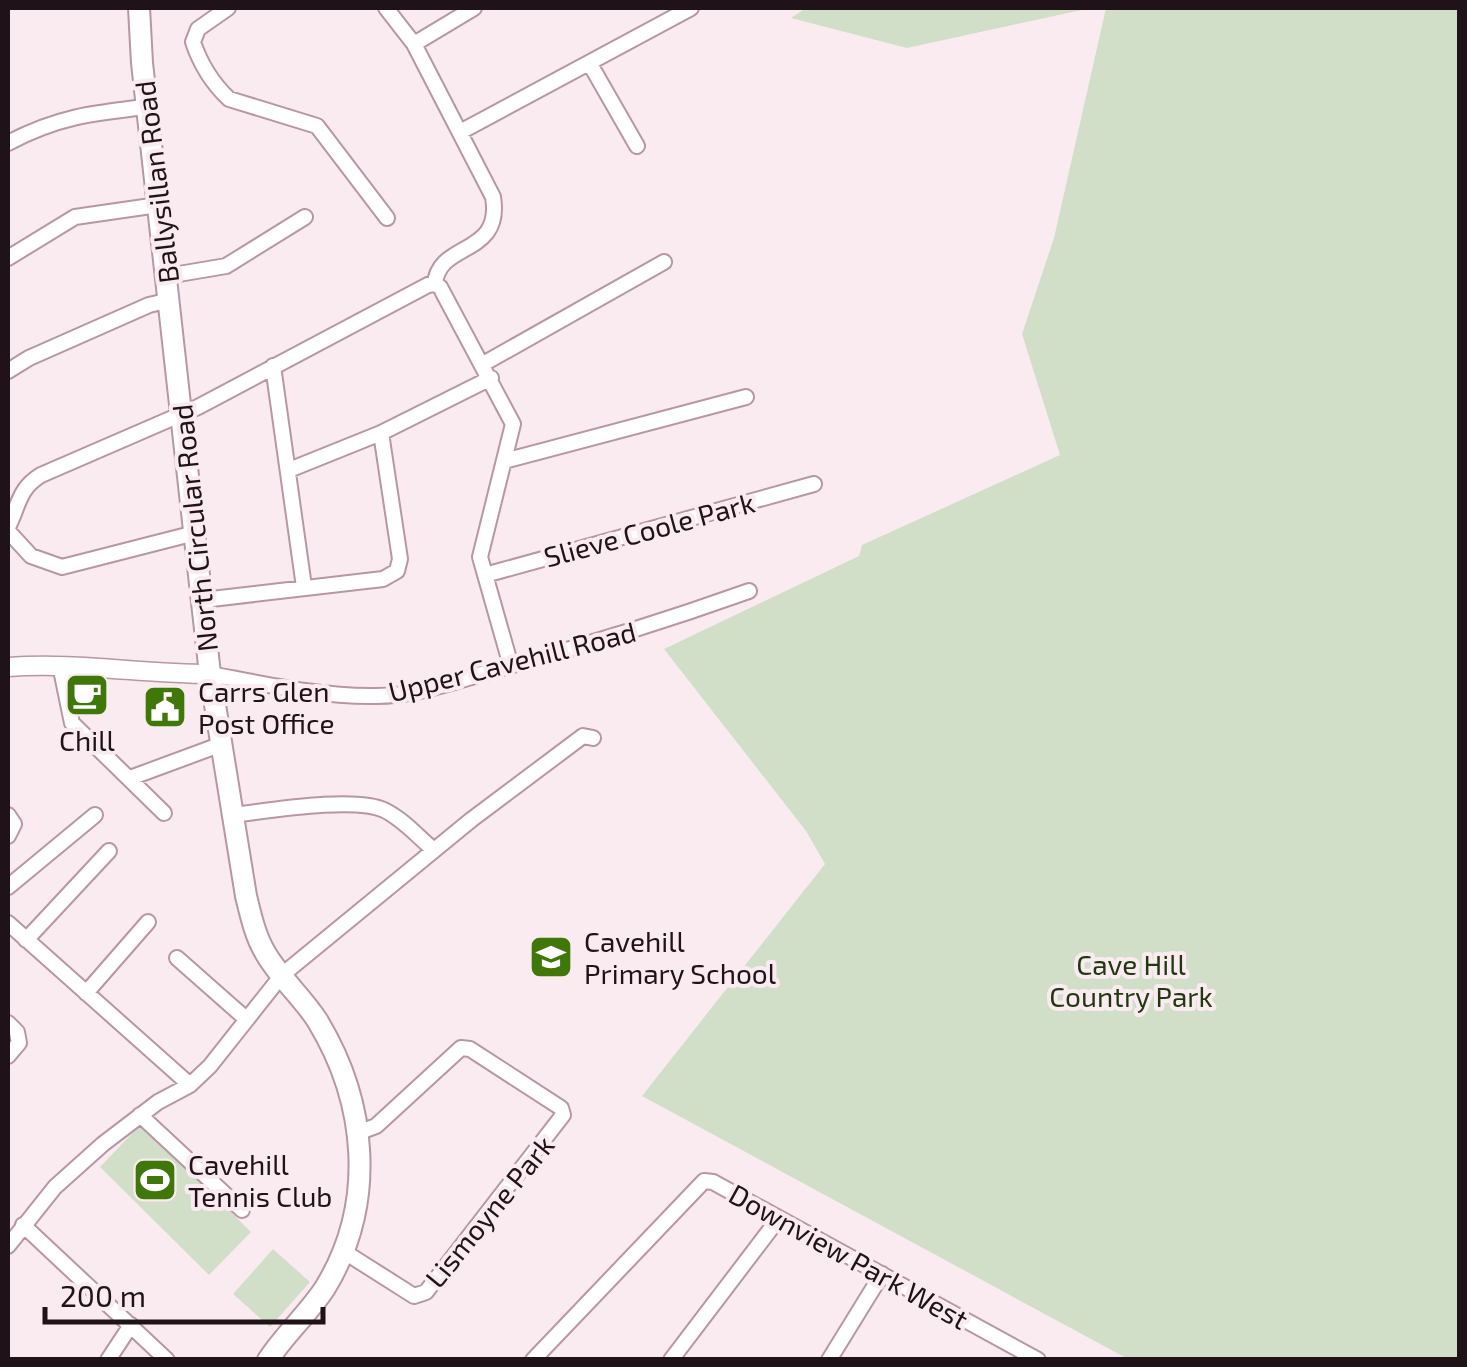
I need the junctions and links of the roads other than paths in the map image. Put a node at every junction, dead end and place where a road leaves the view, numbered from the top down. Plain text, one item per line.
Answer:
1 (138, 8) edge
2 (228, 8) edge
3 (386, 8) edge
4 (474, 8) edge
5 (692, 8) edge
6 (414, 44) junction
7 (590, 64) junction
8 (146, 108) junction
9 (462, 131) junction
10 (8, 143) edge
11 (637, 146) dead end
12 (158, 205) junction
13 (305, 217) dead end
14 (386, 218) dead end
15 (8, 258) edge
16 (664, 262) dead end
17 (167, 276) junction
18 (434, 284) junction
19 (170, 300) junction
20 (176, 356) joint
21 (274, 366) junction
22 (8, 370) edge
23 (487, 371) junction
24 (746, 397) dead end
25 (182, 413) junction
26 (381, 433) junction
27 (504, 462) junction
28 (289, 470) junction
29 (814, 484) dead end
30 (8, 529) edge
31 (195, 532) junction
32 (484, 576) junction
33 (304, 586) junction
34 (749, 592) dead end
35 (203, 600) junction
36 (60, 664) junction
37 (512, 666) junction
38 (8, 667) edge
39 (210, 674) junction
40 (593, 738) dead end
41 (222, 744) junction
42 (130, 778) junction
43 (164, 813) dead end
44 (8, 815) edge
45 (95, 815) dead end
46 (233, 815) junction
47 (8, 836) edge
48 (109, 850) dead end
49 (434, 850) junction
50 (8, 886) edge
51 (148, 922) dead end
52 (8, 923) edge
53 (26, 940) junction
54 (177, 958) dead end
55 (282, 975) junction
56 (86, 993) junction
57 (245, 1018) junction
58 (8, 1023) edge
59 (8, 1056) edge
60 (190, 1085) junction
61 (140, 1114) junction
62 (360, 1132) junction
63 (242, 1210) dead end
64 (779, 1218) junction
65 (24, 1226) junction
66 (8, 1246) edge
67 (343, 1251) junction
68 (882, 1274) junction
69 (131, 1325) junction
70 (837, 1357) edge
71 (108, 1360) edge
72 (168, 1360) edge
73 (268, 1360) edge
74 (533, 1360) edge
75 (671, 1360) edge
76 (1038, 1360) edge

1 - 8 highway, Ballysillan Road
2 - 14 street
3 - 6 street
4 - 6 street
5 - 7 street
6 - 9 street
7 - 9 street
7 - 11 street
8 - 10 street
8 - 12 highway, Ballysillan Road
9 - 18 street
12 - 15 street
12 - 17 highway, Ballysillan Road
13 - 17 street
16 - 23 street
17 - 19 highway, Ballysillan Road
18 - 21 street
18 - 23 street
19 - 20 highway, Ballysillan Road
19 - 22 street
20 - 25 highway, North Circular Road
21 - 25 street
21 - 28 street
23 - 26 street
23 - 27 street
24 - 27 street
25 - 30 street
25 - 31 highway, North Circular Road
26 - 28 street
26 - 33 street
27 - 32 street
28 - 33 street
29 - 32 street, Slieve Coole Park
30 - 31 street
31 - 35 highway, North Circular Road
32 - 37 street
33 - 35 street
34 - 37 street, Upper Cavehill Road
35 - 39 highway, North Circular Road
36 - 38 main road
36 - 39 main road
36 - 42 street
37 - 39 street, Upper Cavehill Road
39 - 41 highway, North Circular Road
40 - 49 street
41 - 42 street
41 - 46 highway, North Circular Road
42 - 43 street
44 - 47 street
45 - 50 street
46 - 49 street
46 - 55 highway, North Circular Road
48 - 53 street
49 - 55 street
51 - 56 street
52 - 53 street
53 - 56 street
54 - 57 street
55 - 57 street
55 - 62 highway, North Circular Road
56 - 60 street
57 - 60 street
58 - 59 street
60 - 61 street
61 - 63 street
61 - 65 street
62 - 67 highway, North Circular Road
62 - 67 street, Lismoyne Park
64 - 68 street, Downview Park West
64 - 74 street, Downview Park West
64 - 75 street
65 - 66 street
65 - 69 street
67 - 73 highway, North Circular Road
68 - 70 street
68 - 76 street, Downview Park West
69 - 71 street
69 - 72 street

